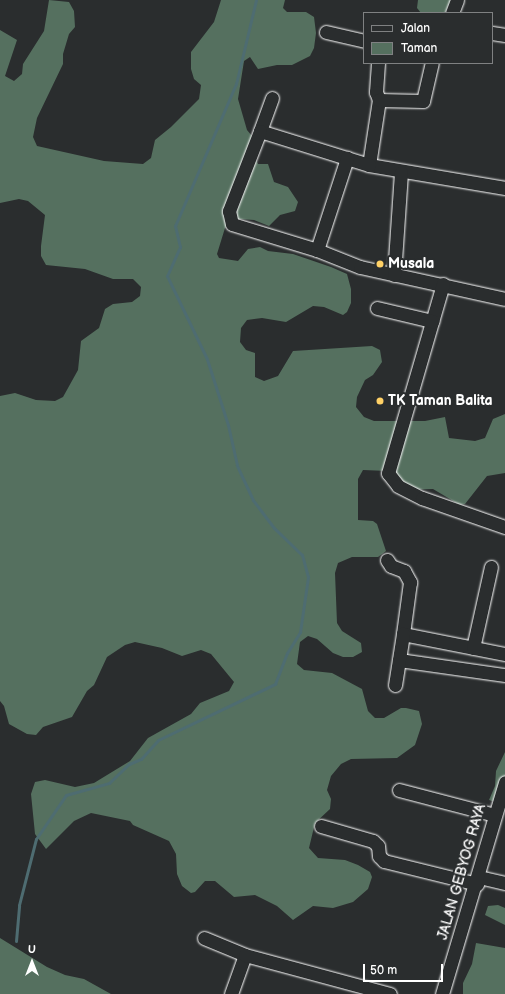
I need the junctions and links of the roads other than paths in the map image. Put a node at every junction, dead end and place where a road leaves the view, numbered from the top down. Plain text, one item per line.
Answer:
1 (457, 0) edge
2 (452, 12) edge
3 (326, 32) dead end
4 (493, 33) edge
5 (505, 35) edge
6 (363, 41) edge
7 (378, 64) edge
8 (432, 64) edge
9 (272, 98) dead end
10 (379, 100) junction
11 (260, 131) junction
12 (347, 158) junction
13 (369, 165) junction
14 (401, 172) junction
15 (505, 188) edge
16 (317, 250) junction
17 (394, 275) junction
18 (443, 284) junction
19 (505, 299) edge
20 (377, 308) dead end
21 (432, 321) junction
22 (505, 527) edge
23 (387, 560) dead end
24 (491, 567) dead end
25 (407, 635) junction
26 (473, 648) junction
27 (505, 654) edge
28 (399, 660) junction
29 (505, 676) edge
30 (395, 685) dead end
31 (505, 782) edge
32 (399, 790) dead end
33 (495, 815) junction
34 (321, 826) dead end
35 (478, 880) junction
36 (505, 883) edge
37 (204, 938) dead end
38 (244, 955) junction
39 (371, 991) edge
40 (231, 994) edge
41 (390, 994) edge
42 (442, 994) edge

1 - 2 street
3 - 6 street
4 - 5 street
7 - 10 street
8 - 10 street
9 - 11 street
10 - 13 street
11 - 12 street
11 - 16 street
12 - 13 street
12 - 16 street
13 - 14 street
14 - 15 street
14 - 17 street
16 - 17 street
17 - 18 street
18 - 19 street
18 - 21 street
20 - 21 street
21 - 22 street
23 - 25 street
24 - 26 street
25 - 26 street
25 - 28 street
26 - 27 street
28 - 29 street
28 - 30 street
31 - 33 street, JALAN GEBYOG RAYA
32 - 33 street
33 - 35 street, JALAN GEBYOG RAYA
34 - 35 street
35 - 36 street
35 - 42 street, JALAN GEBYOG RAYA
37 - 38 street
38 - 39 street
38 - 40 street
39 - 41 street

